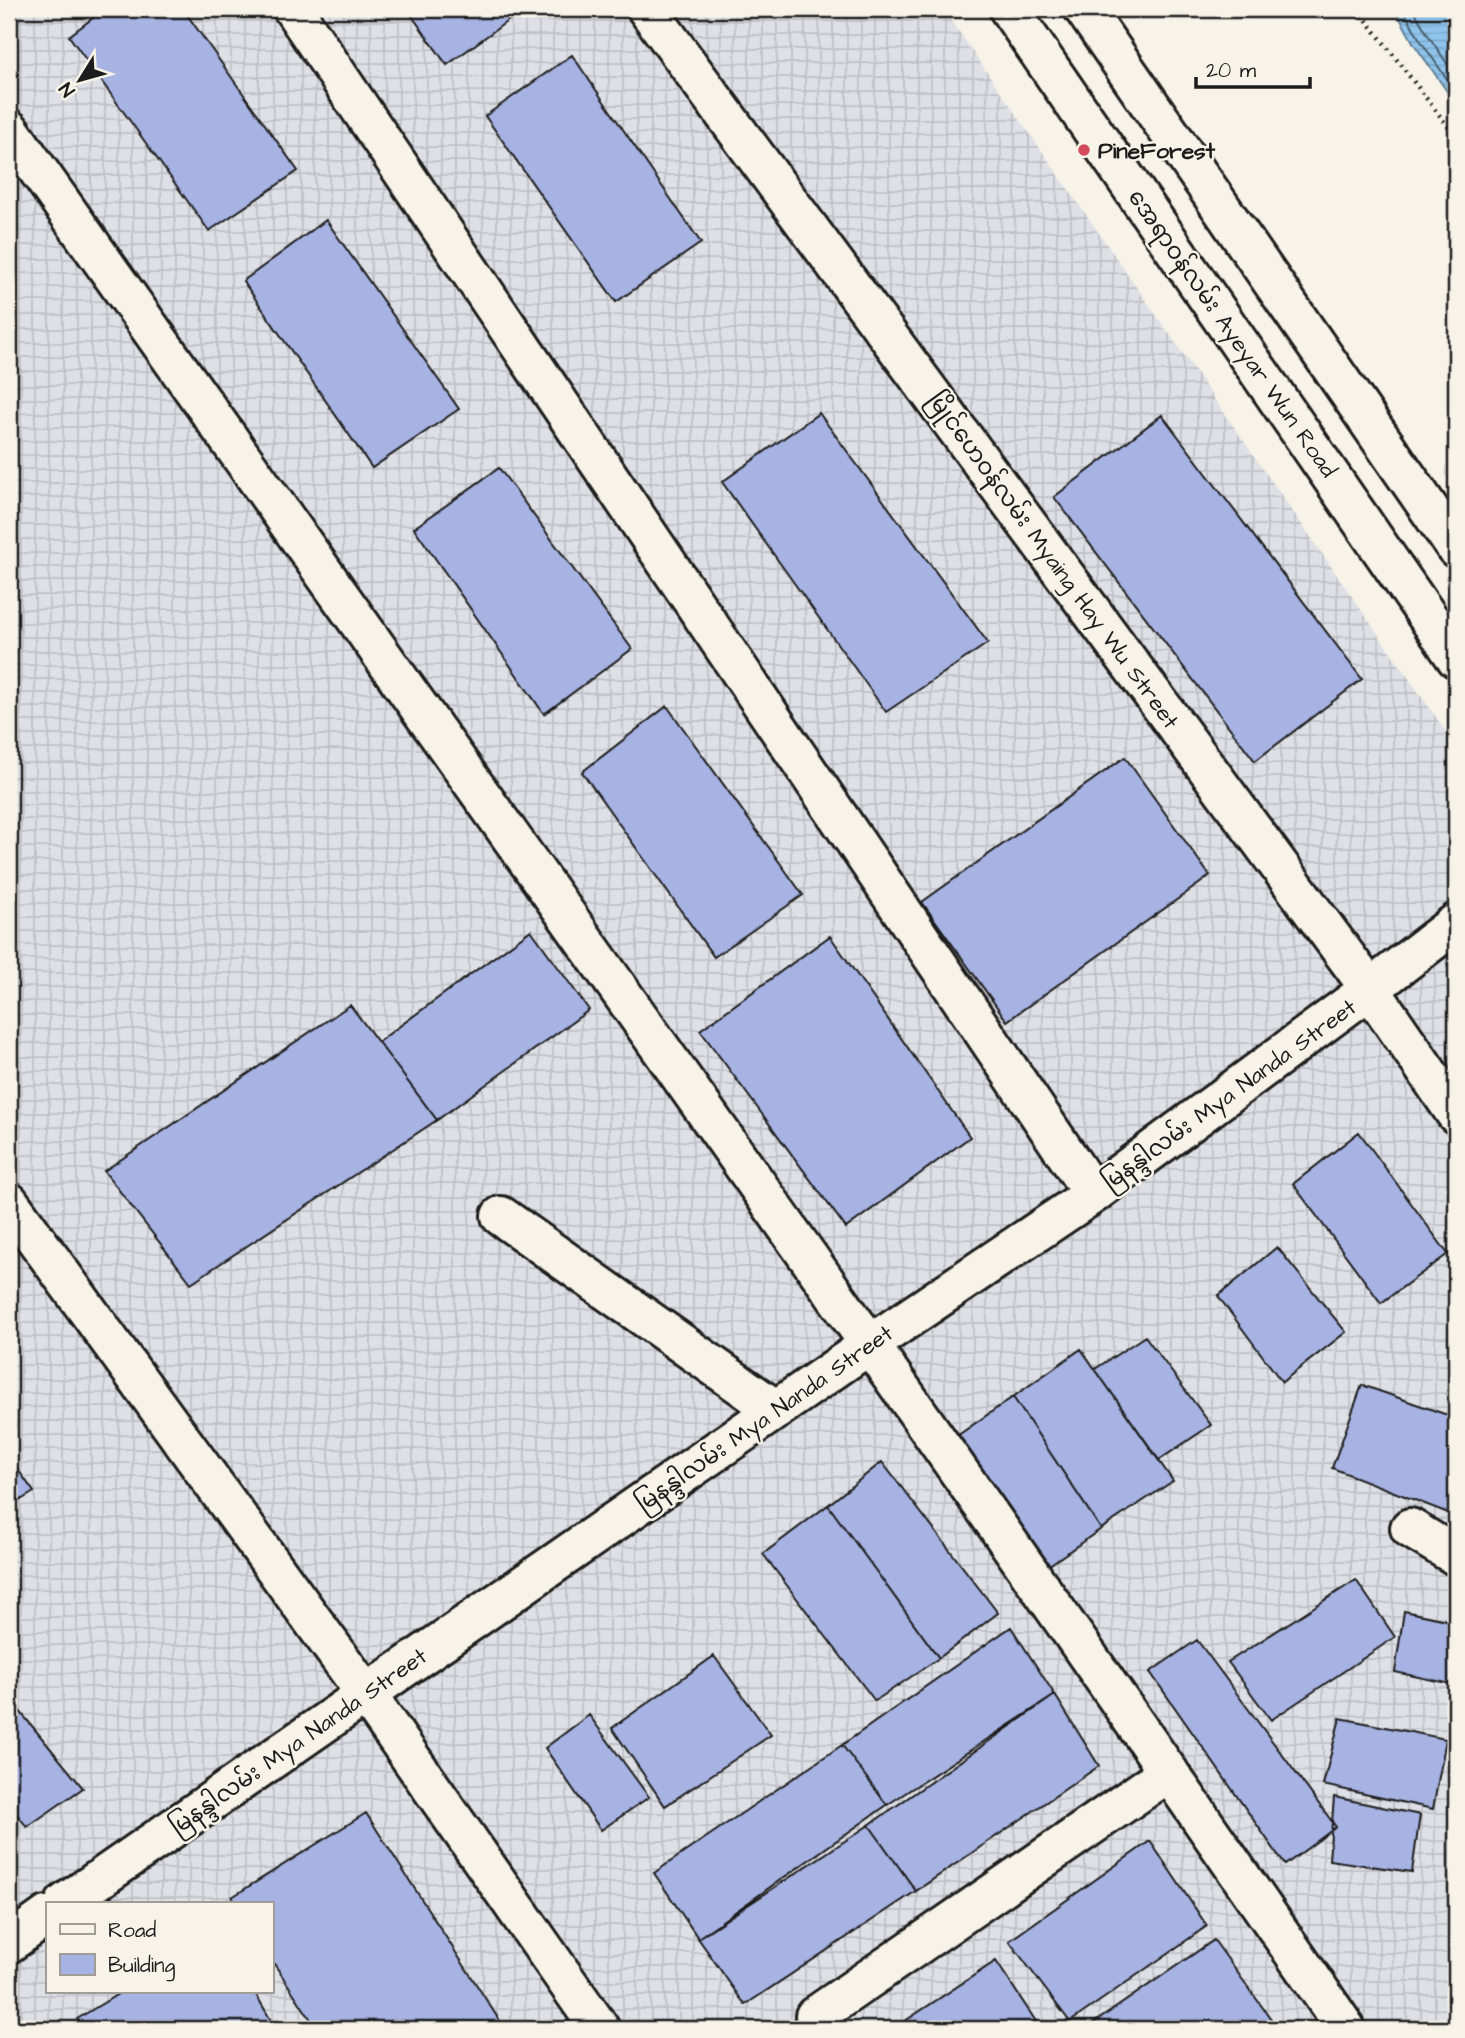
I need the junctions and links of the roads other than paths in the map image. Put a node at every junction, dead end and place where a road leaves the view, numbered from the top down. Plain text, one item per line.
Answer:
1 (293, 9) edge
2 (647, 9) edge
3 (1009, 9) edge
4 (1084, 9) edge
5 (9, 129) edge
6 (1456, 548) edge
7 (1456, 658) edge
8 (1456, 923) edge
9 (1370, 989) junction
10 (1456, 1114) edge
11 (1093, 1194) junction
12 (9, 1202) edge
13 (501, 1216) dead end
14 (869, 1345) junction
15 (776, 1410) junction
16 (1410, 1528) dead end
17 (1456, 1556) edge
18 (366, 1694) junction
19 (1169, 1772) junction
20 (66, 1902) edge
21 (46, 1917) edge
22 (9, 1942) edge
23 (812, 2025) edge
24 (600, 2029) edge
25 (1346, 2029) edge

1 - 11 street
2 - 9 street, မြိုင်ဟေဝန်လမ်း Myaing Hay Wu Street
3 - 7 street, အေရာဝန်လမ်း Ayeyar Wun Road
4 - 6 street
5 - 14 street
8 - 9 street, မြနန္ဒါလမ်း Mya Nanda Street
9 - 10 street, မြိုင်ဟေဝန်လမ်း Myaing Hay Wu Street
9 - 11 street, မြနန္ဒါလမ်း Mya Nanda Street
11 - 14 street, မြနန္ဒါလမ်း Mya Nanda Street
12 - 18 street
13 - 15 street
14 - 15 street, မြနန္ဒါလမ်း Mya Nanda Street
14 - 19 street
15 - 18 street, မြနန္ဒါလမ်း Mya Nanda Street
16 - 17 street
18 - 20 street, မြနန္ဒါလမ်း Mya Nanda Street
18 - 24 street
19 - 23 street
19 - 25 street
21 - 22 street

